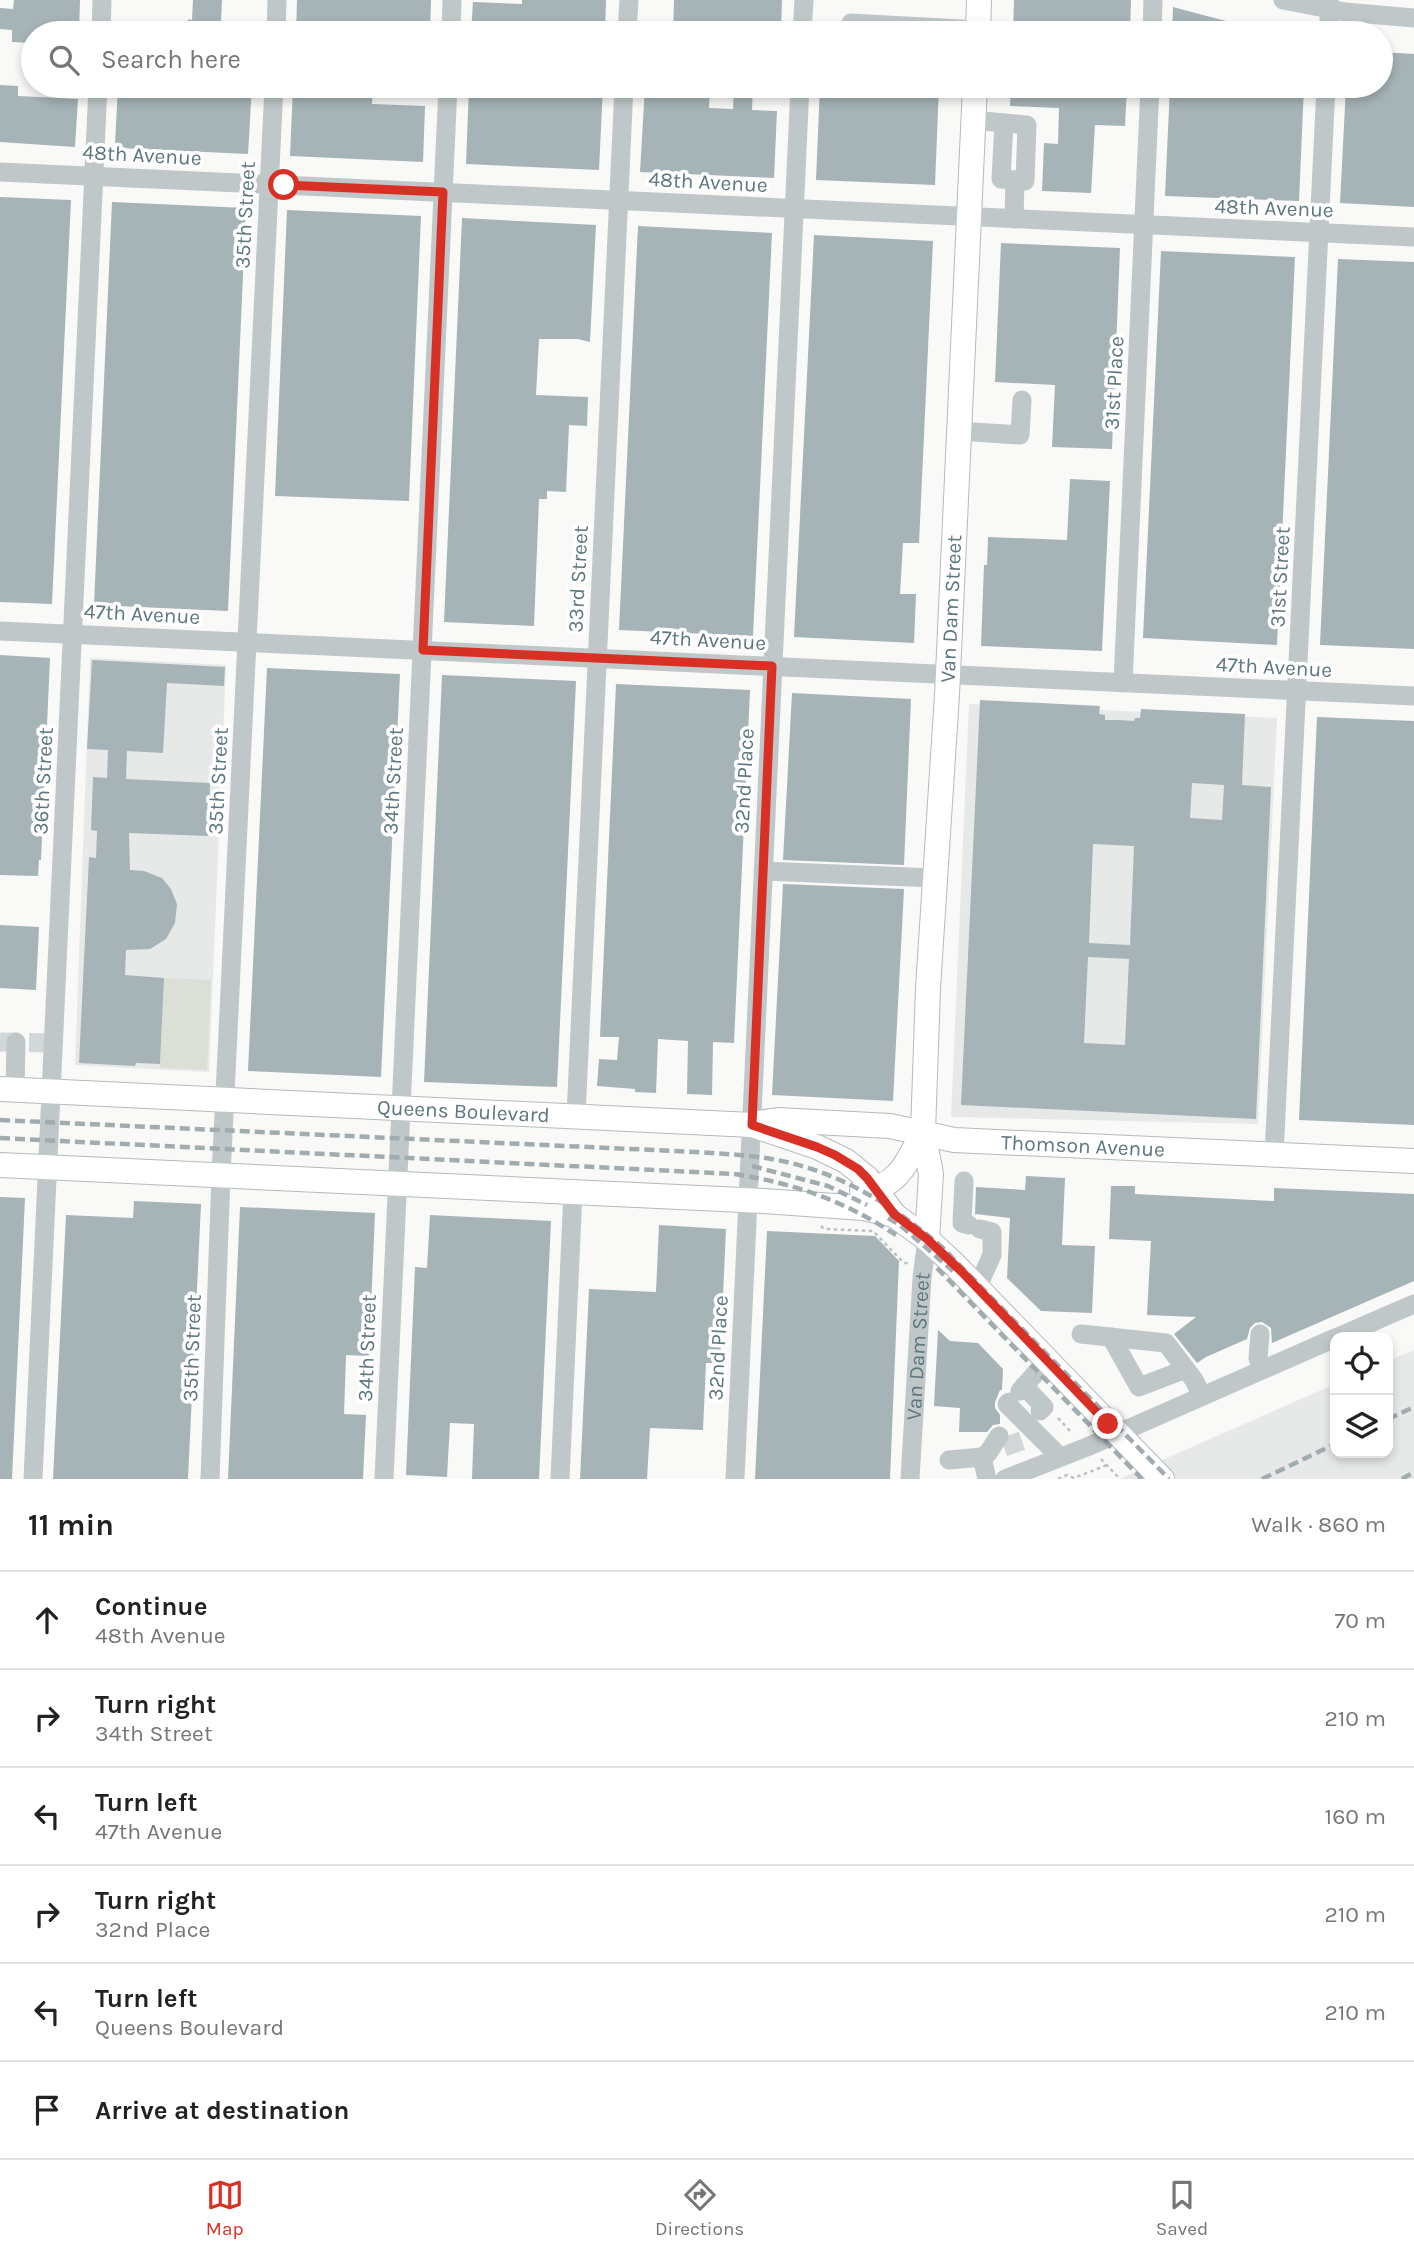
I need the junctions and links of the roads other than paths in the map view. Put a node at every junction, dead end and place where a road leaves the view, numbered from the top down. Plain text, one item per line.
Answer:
1 (102, 0) edge
2 (278, 0) edge
3 (452, 0) edge
4 (629, 0) edge
5 (804, 0) edge
6 (979, 0) edge
7 (1153, 0) edge
8 (1283, 0) edge
9 (1329, 4) edge
10 (1414, 18) edge
11 (101, 21) edge
12 (277, 21) edge
13 (451, 21) edge
14 (628, 21) edge
15 (803, 21) edge
16 (978, 21) edge
17 (1152, 21) edge
18 (98, 98) edge
19 (273, 98) edge
20 (448, 98) edge
21 (623, 98) edge
22 (799, 98) edge
23 (974, 98) edge
24 (1149, 98) edge
25 (1325, 98) edge
26 (973, 120) junction
27 (0, 172) edge
28 (94, 176) junction
29 (971, 178) junction
30 (1008, 180) junction
31 (269, 184) junction
32 (443, 192) junction
33 (619, 200) junction
34 (794, 208) junction
35 (969, 217) junction
36 (1014, 219) junction
37 (1144, 226) junction
38 (1319, 233) junction
39 (1414, 237) edge
40 (1023, 401) dead end
41 (958, 431) junction
42 (0, 631) edge
43 (73, 634) junction
44 (247, 642) junction
45 (423, 650) junction
46 (597, 658) junction
47 (772, 666) junction
48 (948, 675) junction
49 (1123, 683) junction
50 (1298, 691) junction
51 (1414, 696) edge
52 (763, 871) junction
53 (934, 878) junction
54 (16, 1042) dead end
55 (7, 1090) edge
56 (50, 1092) junction
57 (226, 1100) junction
58 (400, 1108) junction
59 (576, 1116) junction
60 (752, 1125) junction
61 (923, 1132) junction
62 (1274, 1155) junction
63 (1414, 1161) edge
64 (0, 1165) edge
65 (47, 1167) junction
66 (221, 1176) junction
67 (964, 1181) dead end
68 (397, 1184) junction
69 (876, 1189) junction
70 (573, 1192) junction
71 (748, 1201) junction
72 (803, 1205) junction
73 (894, 1214) junction
74 (927, 1239) junction
75 (977, 1287) junction
76 (1414, 1304) edge
77 (1351, 1332) edge
78 (1081, 1334) dead end
79 (1259, 1334) dead end
80 (1111, 1337) junction
81 (1330, 1341) edge
82 (1047, 1360) junction
83 (1186, 1369) junction
84 (1262, 1370) junction
85 (1202, 1396) junction
86 (1118, 1433) junction
87 (1060, 1457) junction
88 (949, 1460) dead end
89 (33, 1479) edge
90 (210, 1479) edge
91 (384, 1479) edge
92 (559, 1479) edge
93 (735, 1479) edge
94 (910, 1479) edge
95 (987, 1479) edge
96 (1005, 1479) edge
97 (1162, 1479) edge

1 - 11 street
2 - 12 street
3 - 13 street
4 - 14 street
5 - 15 street
6 - 16 main road
7 - 17 street
8 - 9 street
9 - 10 street
18 - 28 street, 36th Street
19 - 31 street, 35th Street
20 - 32 street, 34th Street
21 - 33 street, 33rd Street
22 - 34 street, 32nd Place
23 - 26 main road, Van Dam Street
24 - 37 street, 31st Place
25 - 38 street, 31st Street
26 - 29 main road, Van Dam Street
26 - 30 street
27 - 28 street, 48th Avenue
28 - 31 street, 48th Avenue
28 - 43 street, 36th Street
29 - 30 street
29 - 35 main road, Van Dam Street
30 - 36 street
31 - 32 street, 48th Avenue
31 - 44 street, 35th Street
32 - 33 street, 48th Avenue
32 - 45 street, 34th Street
33 - 34 street, 48th Avenue
33 - 46 street, 33rd Street
34 - 35 street, 48th Avenue
34 - 47 street, 32nd Place
35 - 36 street, 48th Avenue
35 - 41 main road, Van Dam Street
36 - 37 street, 48th Avenue
37 - 38 street, 48th Avenue
37 - 49 street, 31st Place
38 - 39 street, 48th Avenue
38 - 50 street, 31st Street
40 - 41 street
41 - 48 main road, Van Dam Street
42 - 43 street, 47th Avenue
43 - 44 street, 47th Avenue
43 - 56 street, 36th Street
44 - 45 street, 47th Avenue
44 - 57 street, 35th Street
45 - 46 street, 47th Avenue
45 - 58 street, 34th Street
46 - 47 street, 47th Avenue
46 - 59 street, 33rd Street
47 - 48 street, 47th Avenue
47 - 52 street, 32nd Place
48 - 49 street, 47th Avenue
48 - 53 main road, Van Dam Street
49 - 50 street, 47th Avenue
50 - 51 street, 47th Avenue
50 - 62 street, 31st Street
52 - 53 street
52 - 60 street, 32nd Place
53 - 61 main road, Van Dam Street
54 - 55 street
55 - 56 main road, Queens Boulevard
56 - 57 main road, Queens Boulevard
56 - 65 street, 36th Street
57 - 58 main road, Queens Boulevard
57 - 66 street, 35th Street
58 - 59 main road, Queens Boulevard
58 - 68 street, 34th Street
59 - 60 main road, Queens Boulevard
60 - 61 main road, Thomson Avenue
60 - 69 main road, Queens Boulevard
60 - 71 street, 32nd Place
61 - 62 main road, Thomson Avenue
61 - 69 main road, Van Dam Street
61 - 74 main road, Van Dam Street
62 - 63 main road, Thomson Avenue
64 - 65 main road, Queens Boulevard
65 - 66 main road, Queens Boulevard
65 - 89 street, 36th Street
66 - 68 main road, Queens Boulevard
66 - 90 street, 35th Street
67 - 75 street
68 - 70 main road, Queens Boulevard
68 - 91 street, 34th Street
69 - 72 main road
69 - 73 main road, Queens Boulevard
70 - 71 main road, Queens Boulevard
70 - 92 street
71 - 72 main road, Queens Boulevard
71 - 93 street, 32nd Place
72 - 73 main road, Queens Boulevard
73 - 74 main road, Queens Boulevard
74 - 75 main road, Queens Boulevard
74 - 94 street, Van Dam Street
75 - 82 main road, Queens Boulevard
76 - 77 street
78 - 80 street
79 - 84 street
80 - 83 street
80 - 83 street
81 - 84 street
82 - 86 main road, Queens Boulevard
82 - 87 street
83 - 85 street
84 - 85 street
85 - 86 street
86 - 87 street
86 - 97 main road, Queens Boulevard
87 - 96 street
88 - 95 street

